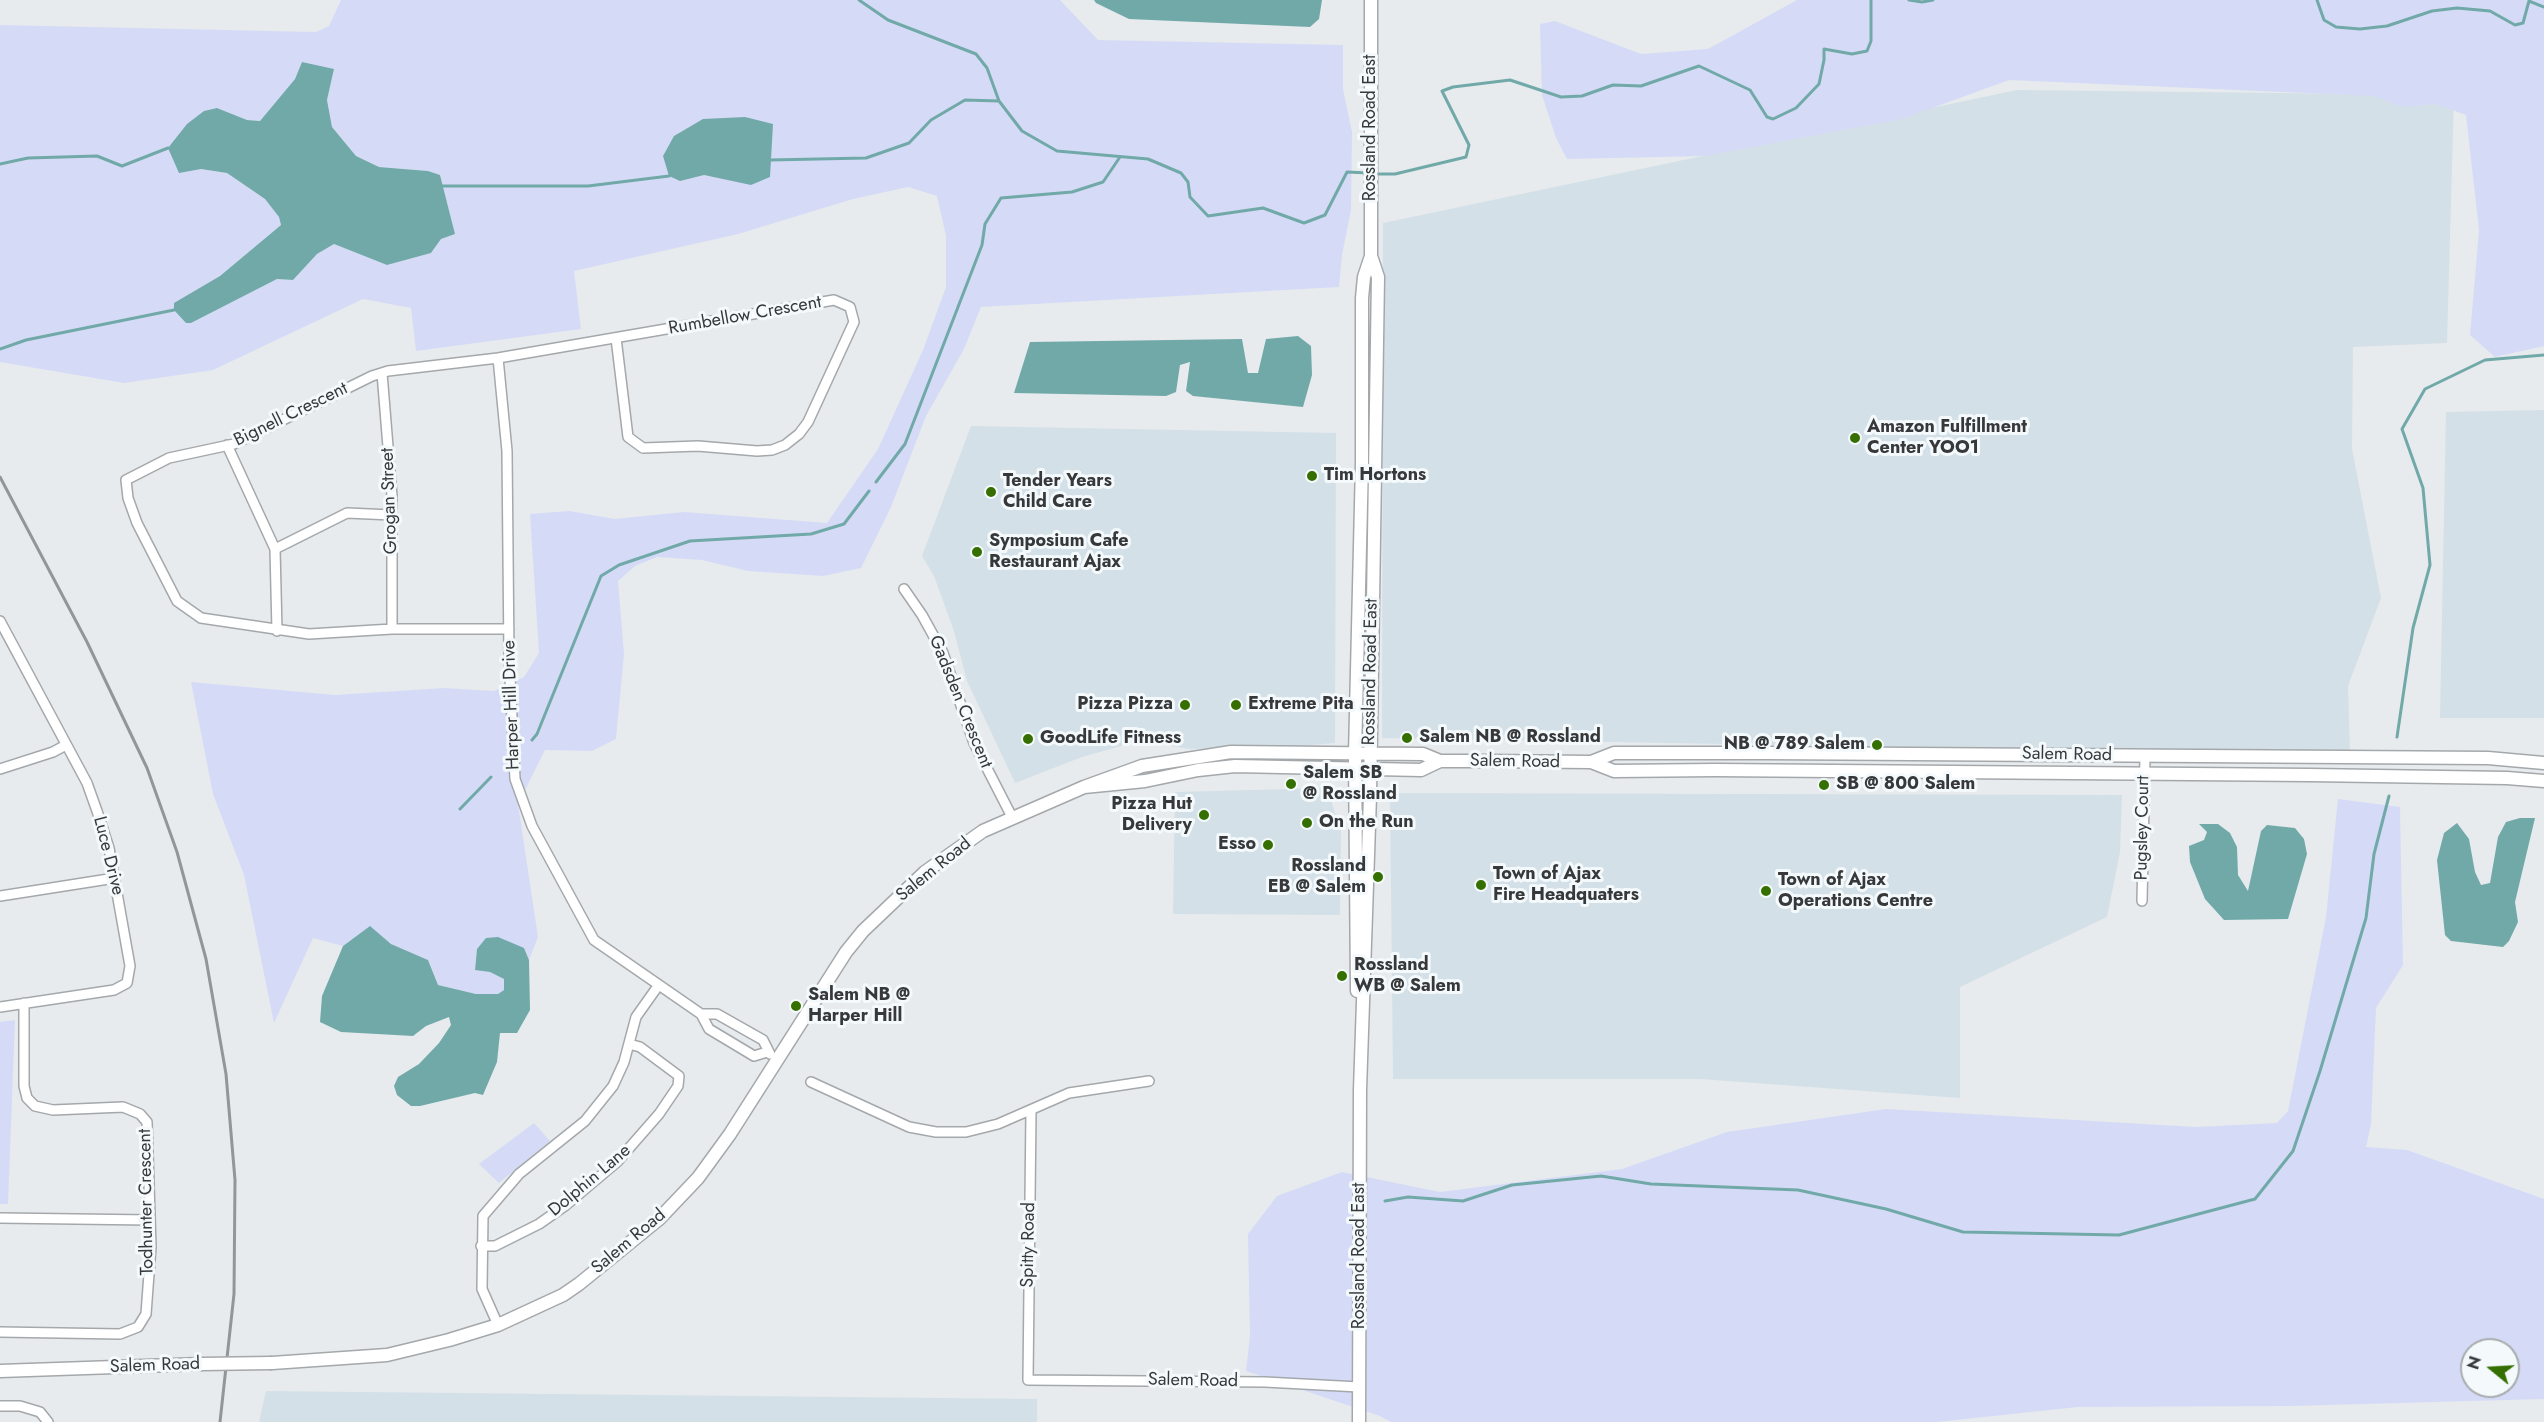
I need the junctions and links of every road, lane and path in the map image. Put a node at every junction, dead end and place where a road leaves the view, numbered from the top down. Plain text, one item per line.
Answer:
1 (1371, 0) edge
2 (1371, 256) junction
3 (616, 338) junction
4 (498, 358) junction
5 (382, 373) junction
6 (227, 445) junction
7 (392, 515) junction
8 (275, 549) junction
9 (904, 589) dead end
10 (0, 621) edge
11 (392, 629) junction
12 (509, 629) junction
13 (277, 631) junction
14 (2, 632) edge
15 (66, 745) junction
16 (1370, 753) junction
17 (1355, 754) junction
18 (2145, 756) junction
19 (1440, 761) junction
20 (1591, 762) junction
21 (2544, 763) edge
22 (1356, 768) junction
23 (1370, 768) junction
24 (0, 769) edge
25 (2144, 775) junction
26 (2544, 781) edge
27 (1084, 787) junction
28 (1012, 817) junction
29 (115, 878) junction
30 (0, 896) edge
31 (2142, 901) dead end
32 (658, 986) junction
33 (24, 1003) junction
34 (0, 1007) edge
35 (701, 1014) junction
36 (629, 1044) junction
37 (773, 1055) junction
38 (1149, 1081) dead end
39 (811, 1082) dead end
40 (1360, 1090) junction
41 (1031, 1110) junction
42 (0, 1218) edge
43 (150, 1220) junction
44 (481, 1246) junction
45 (498, 1325) junction
46 (0, 1332) edge
47 (0, 1371) edge
48 (1028, 1380) joint
49 (1359, 1387) junction
50 (0, 1406) edge
51 (48, 1422) edge
52 (1359, 1422) edge

1 - 2 main road, Rossland Road East
2 - 16 main road, Rossland Road East
2 - 17 main road, Rossland Road East
3 - 3 street, Rumbellow Crescent
3 - 4 street, Rumbellow Crescent
4 - 5 street, Bignell Crescent
4 - 12 street, Harper Hill Drive
5 - 6 street, Bignell Crescent
5 - 7 street, Grogan Street
6 - 8 street
6 - 13 street, Bignell Crescent
7 - 8 street
7 - 11 street, Grogan Street
8 - 13 street
9 - 28 street, Gadsden Crescent
10 - 14 street, Luce Drive
11 - 12 street, Bignell Crescent
11 - 13 street, Bignell Crescent
12 - 32 street, Harper Hill Drive
14 - 15 street, Luce Drive
15 - 24 street
15 - 29 street, Luce Drive
16 - 17 main road, Salem Road
16 - 19 main road, Salem Road
16 - 23 main road, Rossland Road East
17 - 22 main road, Rossland Road East
17 - 27 main road, Salem Road
18 - 20 main road, Salem Road
18 - 21 main road, Salem Road
18 - 25 street, Pugsley Court
19 - 20 main road, Salem Road
19 - 23 main road, Salem Road
20 - 25 main road, Salem Road
22 - 23 main road, Salem Road
22 - 27 main road, Salem Road
22 - 40 main road, Rossland Road East
23 - 40 main road, Rossland Road East
25 - 26 main road, Salem Road
25 - 31 street, Pugsley Court
27 - 28 main road, Salem Road
28 - 37 main road, Salem Road
29 - 30 street
29 - 33 street, Luce Drive
32 - 35 street, Harper Hill Drive
32 - 36 street
33 - 34 street, Luce Drive
33 - 43 street, Todhunter Crescent
35 - 37 street, Harper Hill Drive
35 - 37 street, Harper Hill Drive
36 - 44 street
36 - 44 street, Dolphin Lane
37 - 45 main road, Salem Road
38 - 41 street
39 - 41 street
40 - 49 main road, Rossland Road East
41 - 48 street, Spitty Road
42 - 43 street
43 - 46 street, Todhunter Crescent
44 - 45 street
45 - 47 main road, Salem Road, bridge
48 - 49 street, Salem Road
49 - 52 main road, Rossland Road East
50 - 51 street

